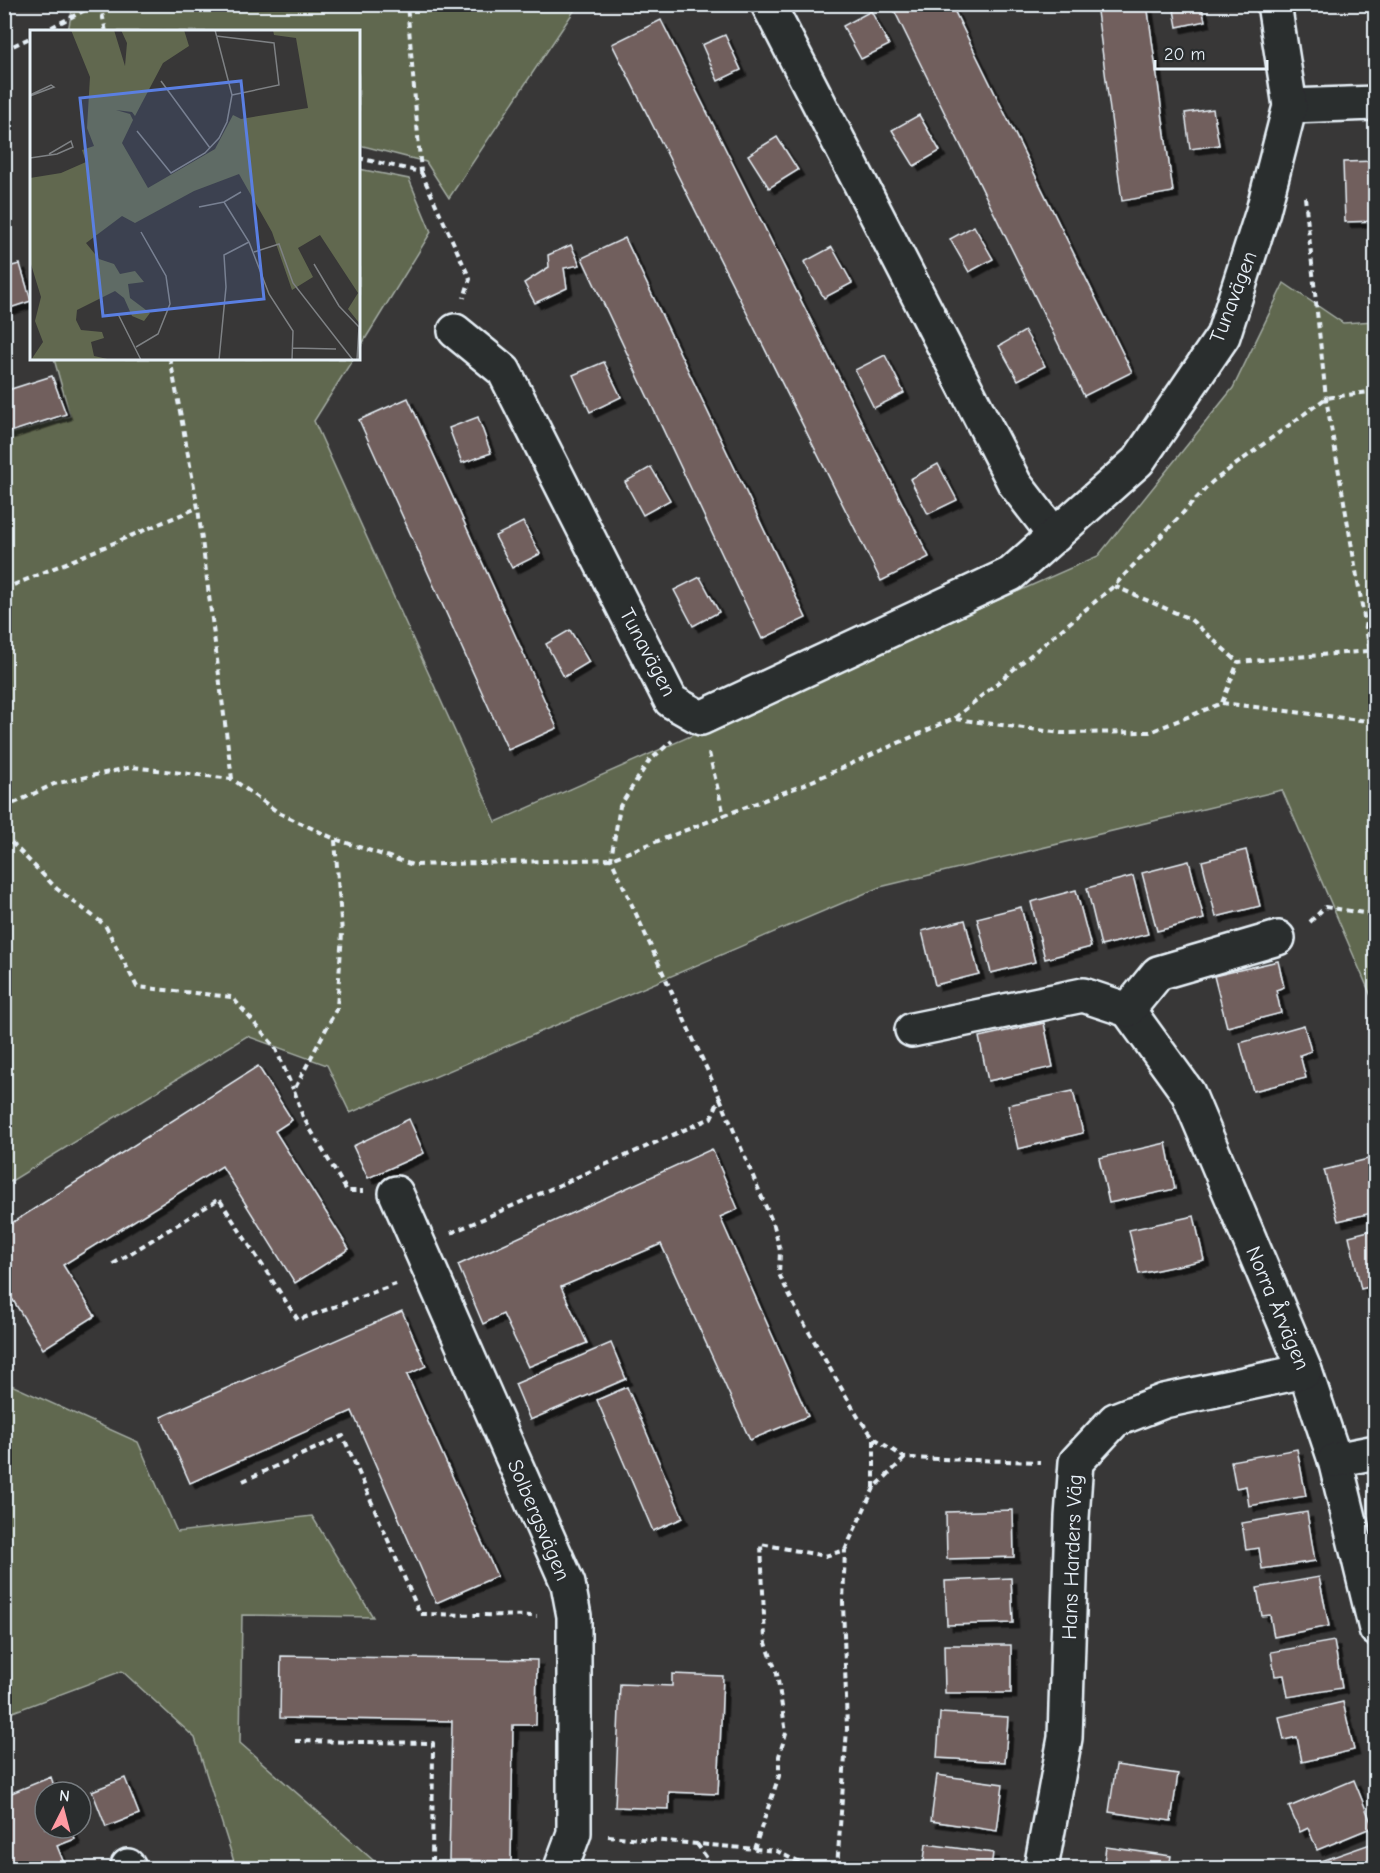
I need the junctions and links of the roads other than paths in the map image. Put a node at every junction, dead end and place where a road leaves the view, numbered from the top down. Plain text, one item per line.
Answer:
1 (768, 4) edge
2 (1274, 4) edge
3 (1376, 103) edge
4 (1290, 106) junction
5 (455, 331) road end
6 (1055, 536) junction
7 (1278, 938) road end
8 (1128, 1010) junction
9 (912, 1030) dead end
10 (396, 1193) road end
11 (1305, 1371) junction
12 (1376, 1452) edge
13 (1335, 1460) junction
14 (1376, 1629) edge
15 (561, 1869) edge
16 (1041, 1869) edge

1 - 6 street
2 - 4 street, Tunavägen
3 - 4 street
4 - 6 street, Tunavägen
5 - 6 street, Tunavägen
7 - 8 street
8 - 9 street
8 - 11 street, Norra Årvägen
10 - 15 street, Solbergsvägen
11 - 13 street, Norra Årvägen
11 - 16 street, Hans Harders Väg
12 - 13 street
13 - 14 street, Norra Årvägen

